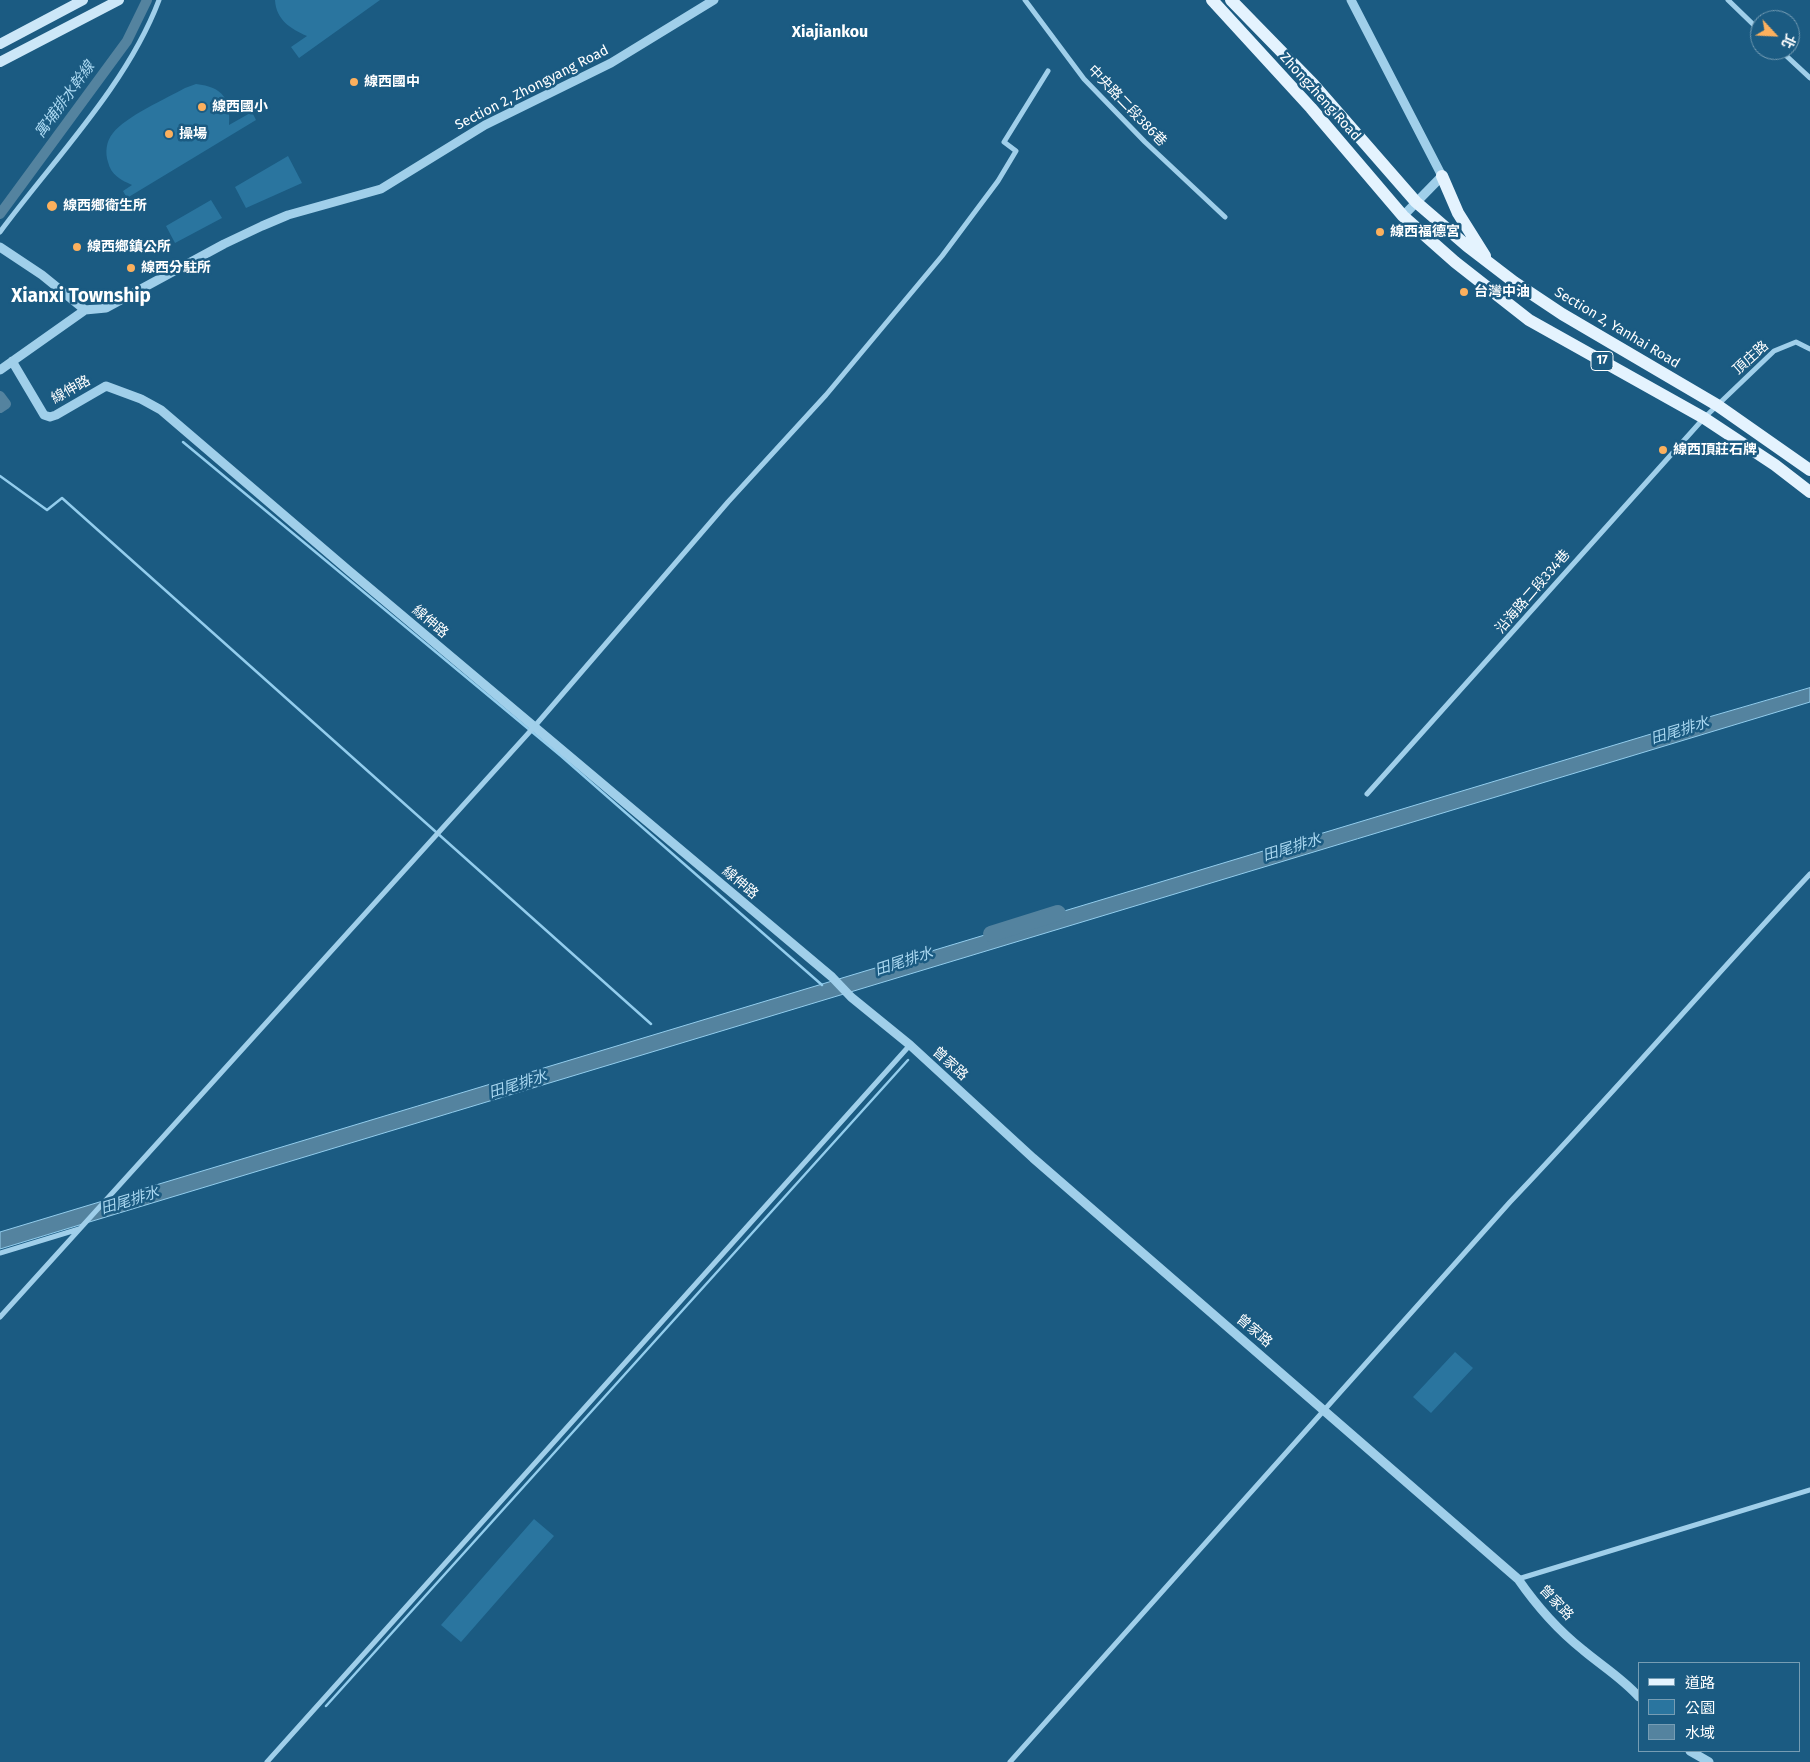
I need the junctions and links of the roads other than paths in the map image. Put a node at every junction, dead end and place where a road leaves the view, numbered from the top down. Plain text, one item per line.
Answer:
1 (84, 0) edge
2 (118, 0) edge
3 (159, 0) edge
4 (714, 0) edge
5 (1025, 0) edge
6 (1212, 0) edge
7 (1231, 0) edge
8 (1351, 0) edge
9 (1728, 0) edge
10 (1750, 21) edge
11 (0, 44) edge
12 (1791, 60) edge
13 (0, 62) edge
14 (1048, 71) dead end
15 (1810, 78) edge
16 (1442, 176) junction
17 (1416, 202) junction
18 (1404, 216) junction
19 (1225, 218) dead end
20 (0, 232) edge
21 (0, 248) edge
22 (1488, 262) junction
23 (85, 310) junction
24 (1809, 345) edge
25 (12, 361) junction
26 (0, 370) edge
27 (1717, 405) junction
28 (1704, 418) junction
29 (1810, 470) edge
30 (1810, 492) edge
31 (534, 727) junction
32 (1368, 794) dead end
33 (1810, 874) edge
34 (846, 991) joint
35 (910, 1046) junction
36 (80, 1229) junction
37 (0, 1253) edge
38 (0, 1317) edge
39 (1325, 1412) junction
40 (1810, 1490) edge
41 (1517, 1579) junction
42 (1638, 1696) edge
43 (1692, 1752) edge
44 (267, 1762) edge
45 (1010, 1762) edge
46 (1709, 1762) edge

1 - 11 main road
2 - 13 main road
3 - 20 street
4 - 23 street, Section 2, Zhongyang Road
5 - 19 street, 中央路二段386巷
6 - 18 main road, Zhongzheng Road / 17
7 - 17 main road, Zhongzheng Road / 17
8 - 16 street
9 - 10 street
12 - 15 street
14 - 31 street
16 - 17 street
16 - 22 main road
17 - 18 street
17 - 22 main road, Section 2, Yanhai Road / 17
18 - 28 main road, 17
21 - 23 street
22 - 27 main road, Section 2, Yanhai Road / 17
23 - 25 street, Section 2, Zhongyang Road
24 - 27 street, 頂庄路
25 - 26 street, Section 2, Zhongyang Road
25 - 31 street, 線伸路
27 - 28 street, 沿海路二段334巷
27 - 29 main road, Section 2, Yanhai Road / 17
28 - 30 main road, 17
28 - 32 street, 沿海路二段334巷
31 - 34 street, 線伸路
31 - 36 street
33 - 39 street
34 - 35 street, 曾家路
35 - 39 street, 曾家路
35 - 44 street
36 - 37 street
36 - 38 street
39 - 41 street, 曾家路
39 - 45 street
40 - 41 street
41 - 42 street, 曾家路
43 - 46 street

